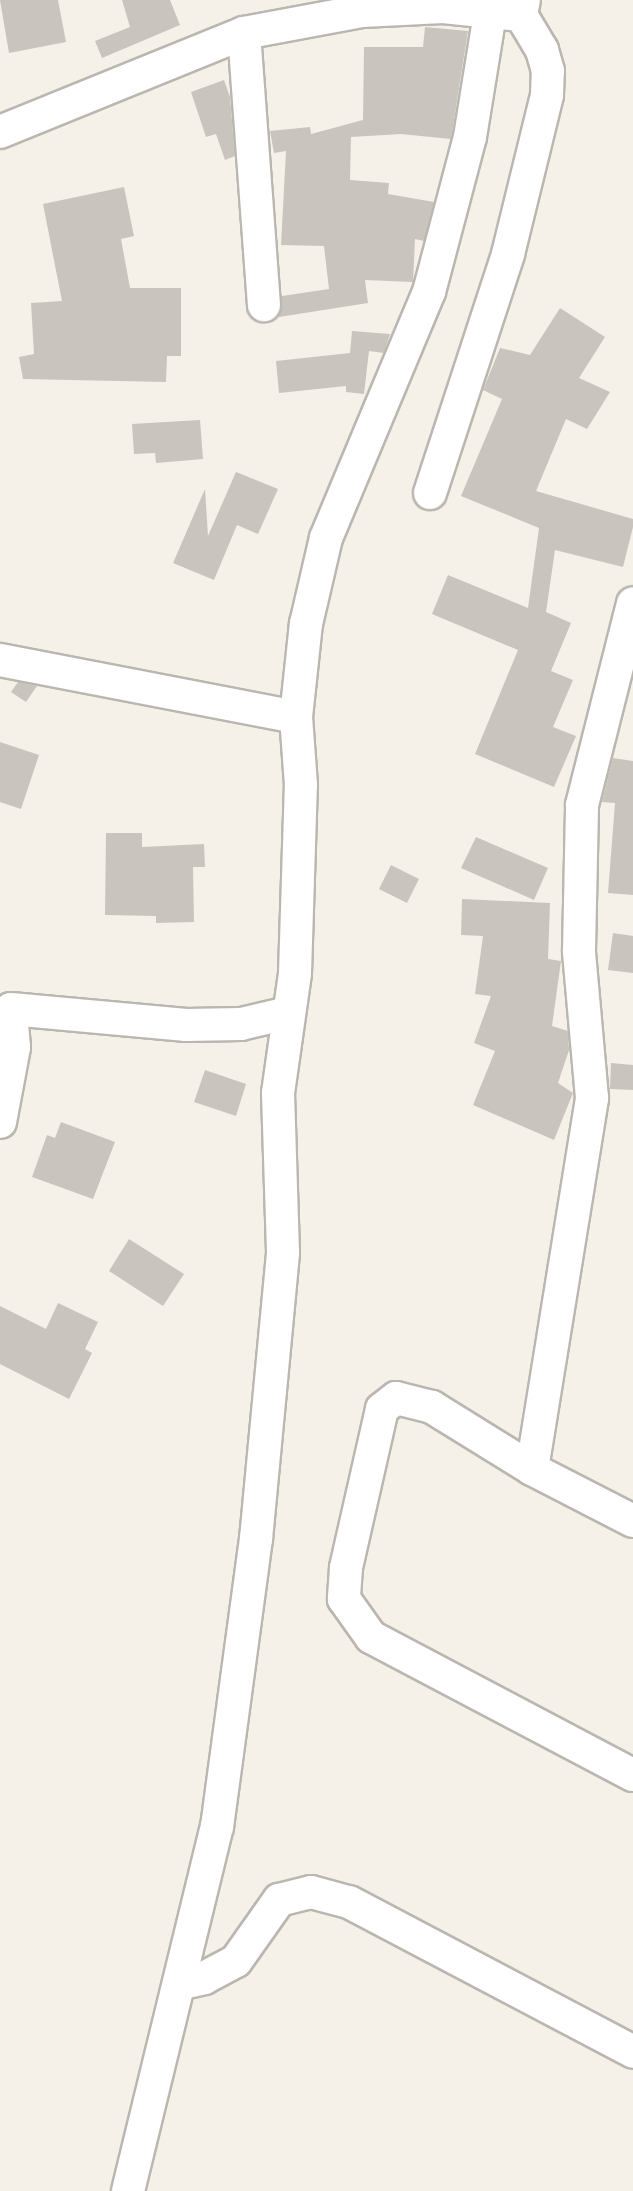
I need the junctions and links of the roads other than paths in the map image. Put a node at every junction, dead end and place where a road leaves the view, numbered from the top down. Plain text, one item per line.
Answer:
1 (334, 7) edge
2 (522, 8) edge
3 (490, 13) junction
4 (244, 33) junction
5 (0, 132) edge
6 (264, 305) dead end
7 (430, 493) dead end
8 (633, 603) edge
9 (626, 649) edge
10 (0, 660) edge
11 (296, 717) junction
12 (5, 1006) edge
13 (288, 1013) junction
14 (0, 1122) edge
15 (532, 1469) junction
16 (633, 1521) edge
17 (633, 1775) edge
18 (179, 1984) junction
19 (633, 2052) edge
20 (128, 2191) edge

1 - 3 street
1 - 4 street
2 - 3 street
2 - 7 street
3 - 11 street
4 - 5 street
4 - 6 street
8 - 9 street
9 - 15 street
10 - 11 street
11 - 13 street
12 - 13 street
12 - 14 street
13 - 18 street
15 - 16 street
15 - 17 street
18 - 19 street
18 - 20 street

